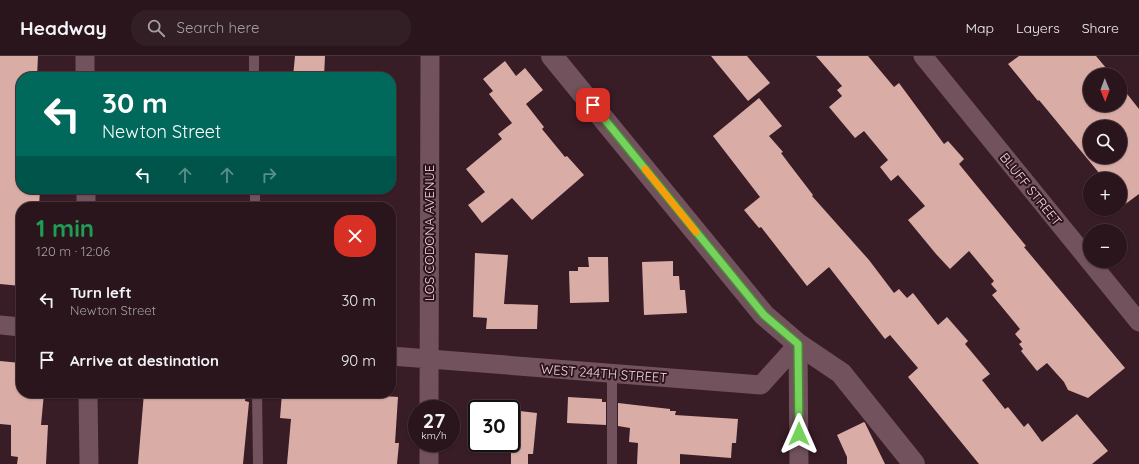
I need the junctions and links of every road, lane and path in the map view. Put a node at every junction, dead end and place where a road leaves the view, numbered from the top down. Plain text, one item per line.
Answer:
1 (84, 56) edge
2 (254, 56) edge
3 (430, 56) edge
4 (552, 56) edge
5 (923, 56) edge
6 (85, 72) edge
7 (254, 72) edge
8 (1139, 322) edge
9 (0, 325) edge
10 (16, 327) edge
11 (798, 344) junction
12 (396, 356) edge
13 (429, 359) junction
14 (612, 374) junction
15 (88, 398) edge
16 (257, 398) edge
17 (429, 400) edge
18 (429, 452) edge
19 (90, 464) edge
20 (258, 464) edge
21 (429, 464) edge
22 (612, 464) edge
23 (799, 464) edge
24 (914, 464) edge

1 - 6 street
2 - 7 lane
3 - 13 street, LOS CODONA AVENUE
4 - 11 street
5 - 8 street, BLUFF STREET
9 - 10 street
11 - 14 street, WEST 244TH STREET
11 - 23 street
11 - 24 street
12 - 13 street, WEST 244TH STREET
13 - 14 street, WEST 244TH STREET
13 - 17 street, LOS CODONA AVENUE
14 - 22 lane
15 - 19 street
16 - 20 lane
18 - 21 street

